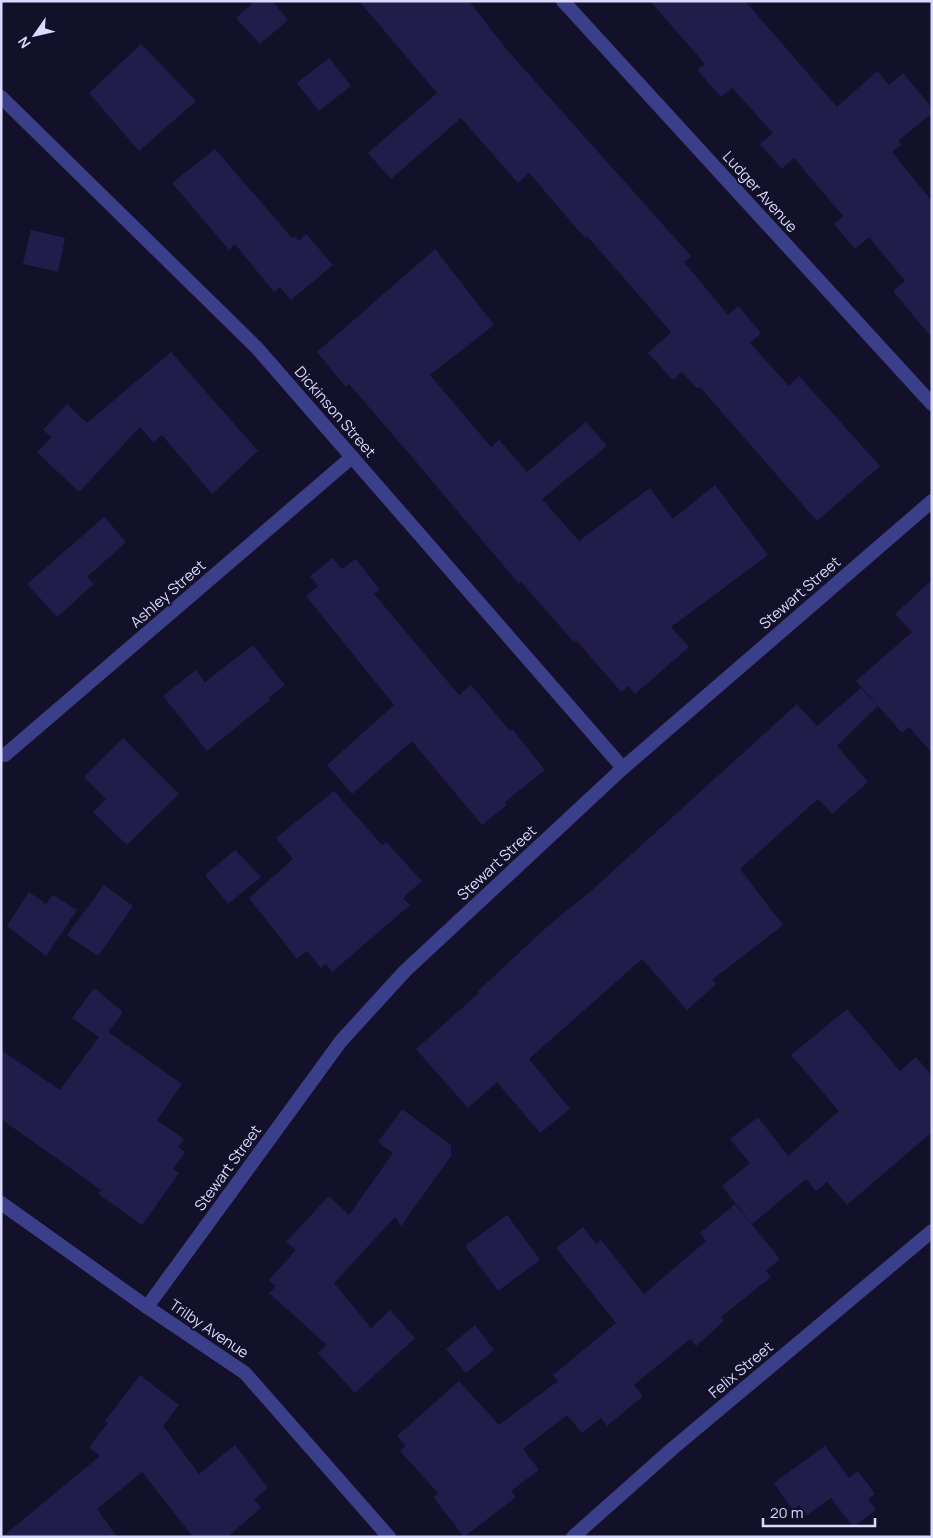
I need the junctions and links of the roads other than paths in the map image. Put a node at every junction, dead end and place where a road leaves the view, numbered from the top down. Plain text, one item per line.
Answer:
1 (564, 1) edge
2 (1, 96) edge
3 (932, 404) edge
4 (352, 456) junction
5 (932, 501) edge
6 (5, 756) dead end
7 (623, 768) junction
8 (1, 1203) edge
9 (932, 1231) edge
10 (147, 1307) junction
11 (389, 1537) edge
12 (573, 1537) edge

1 - 3 street, Ludger Avenue
2 - 4 street, Dickinson Street
4 - 6 street, Ashley Street
4 - 7 street, Dickinson Street
5 - 7 street, Stewart Street
7 - 10 street, Stewart Street
8 - 10 street, Trilby Avenue
9 - 12 street, Felix Street
10 - 11 street, Trilby Avenue

